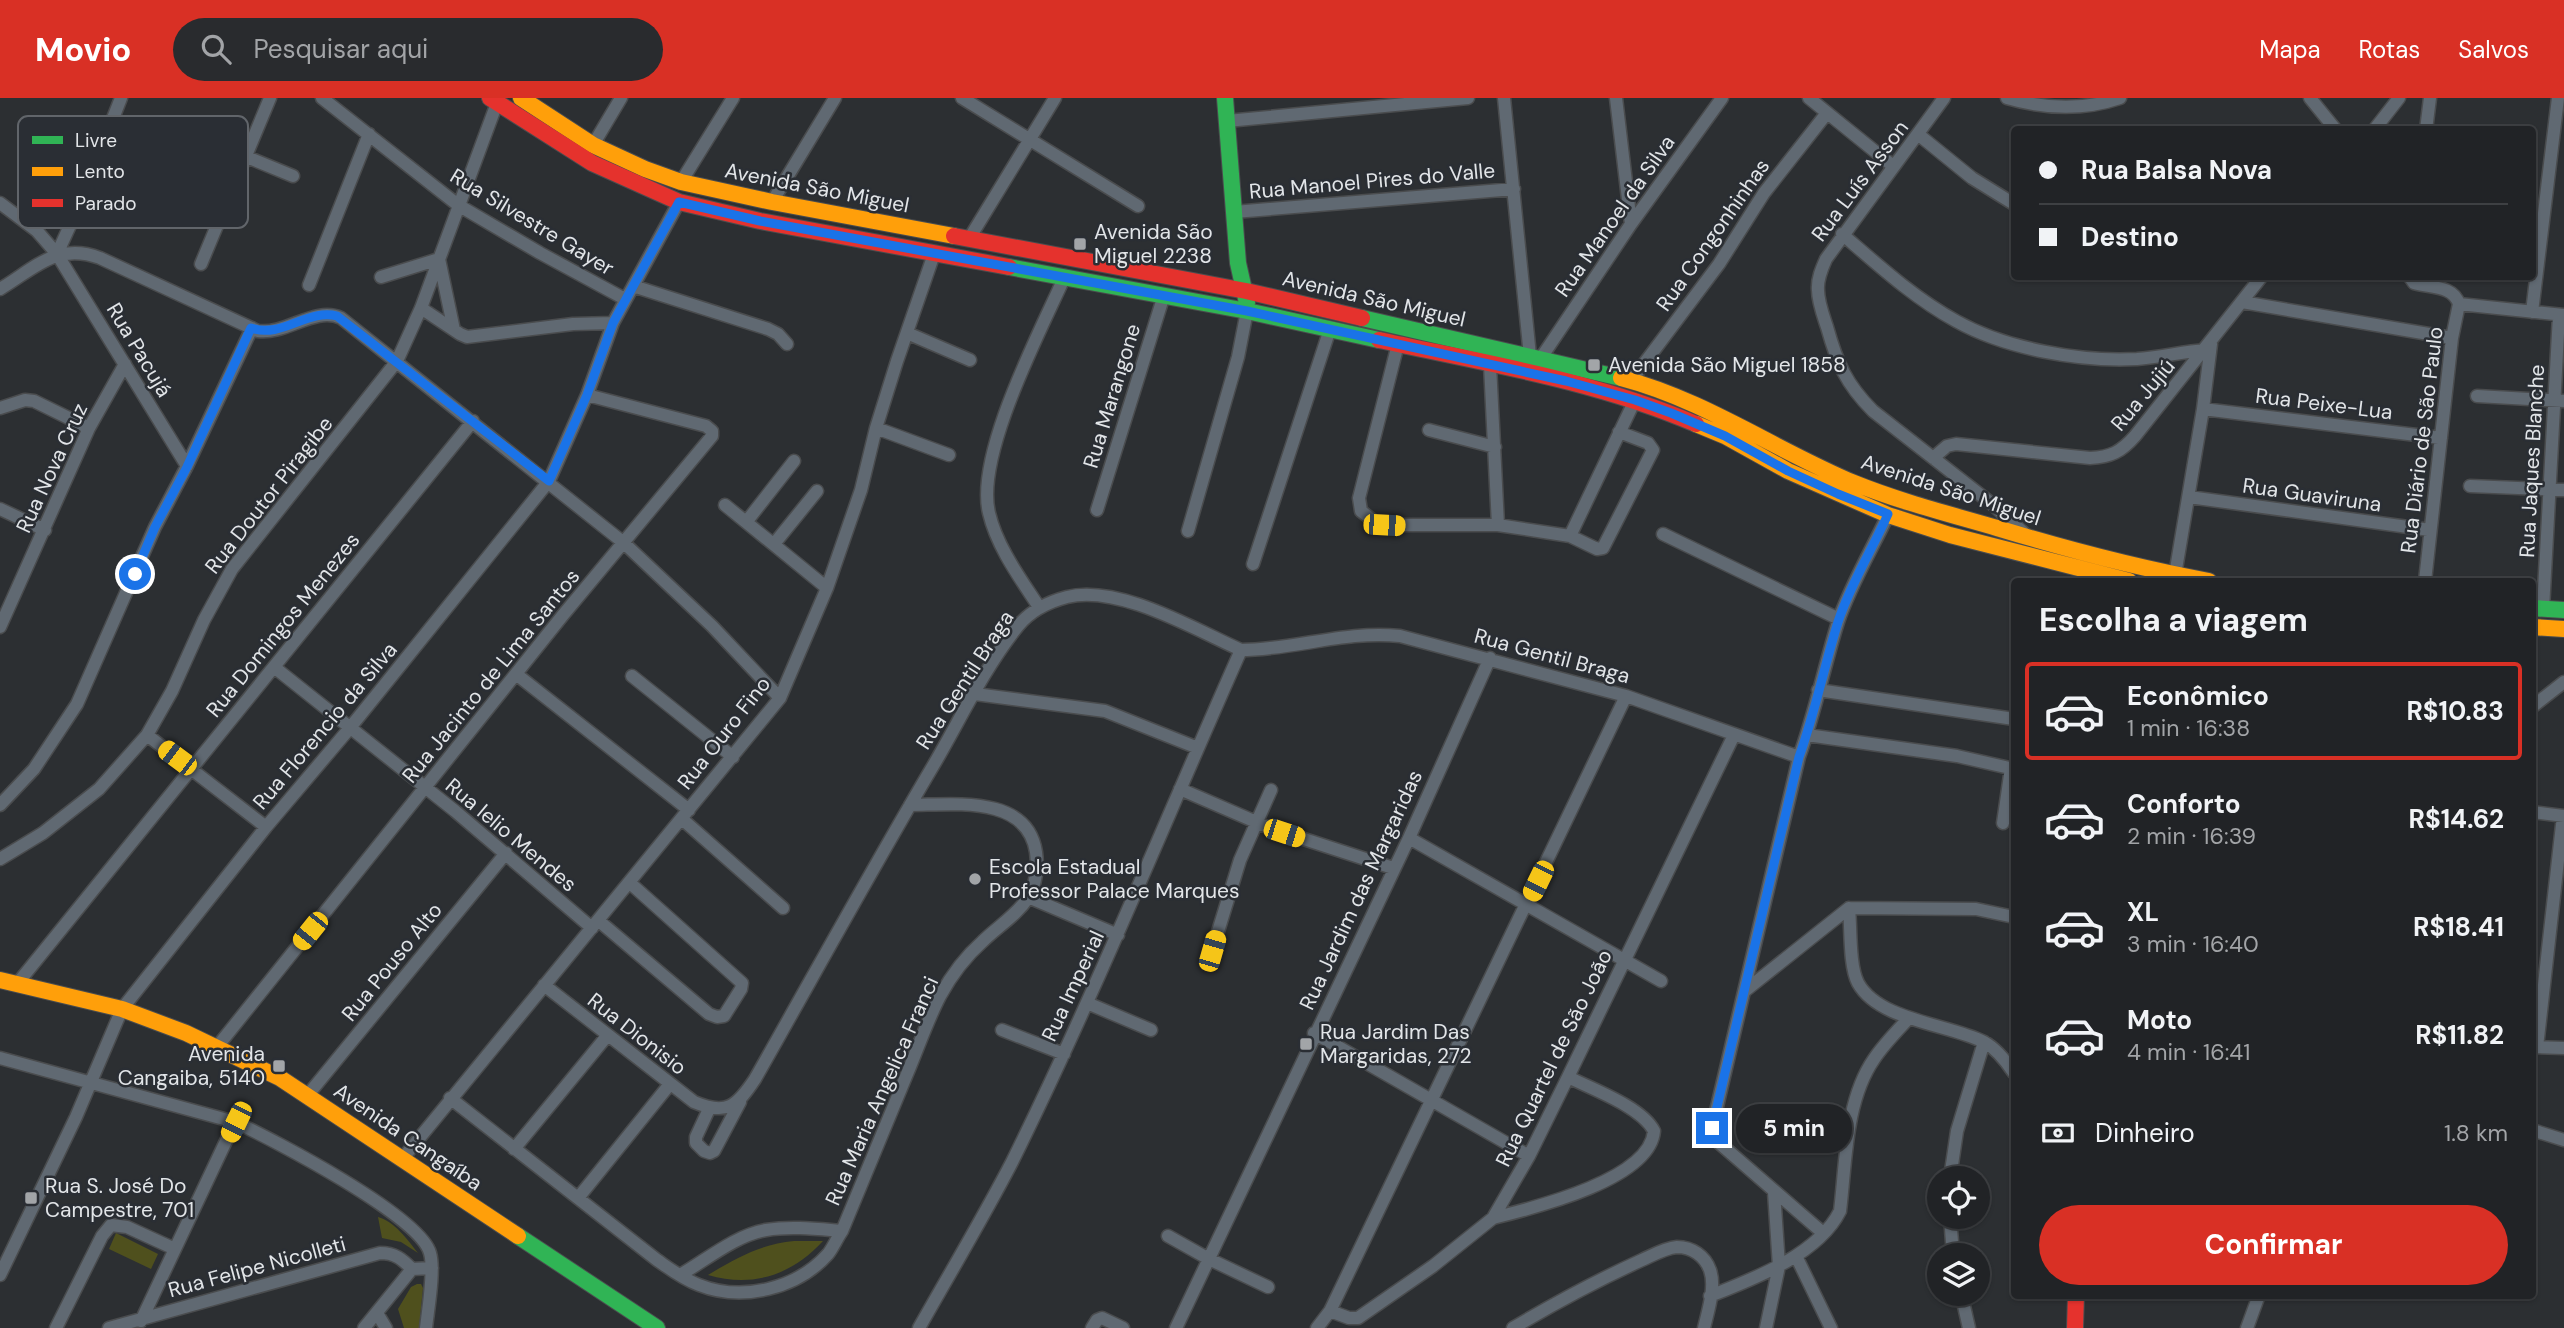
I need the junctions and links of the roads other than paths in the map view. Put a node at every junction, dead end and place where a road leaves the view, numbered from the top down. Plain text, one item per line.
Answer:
1 (121, 98) edge
2 (270, 98) edge
3 (322, 98) edge
4 (521, 98) edge
5 (621, 98) edge
6 (733, 98) edge
7 (835, 98) edge
8 (962, 98) edge
9 (1055, 98) edge
10 (1225, 98) edge
11 (1468, 98) edge
12 (1504, 98) edge
13 (1616, 98) edge
14 (1722, 98) edge
15 (1944, 98) edge
16 (2007, 98) edge
17 (2120, 98) edge
18 (2311, 98) edge
19 (2399, 98) edge
20 (2430, 98) edge
21 (2558, 98) edge
22 (1812, 99) edge
23 (494, 101) edge
24 (1827, 113) junction
25 (114, 116) edge
26 (1227, 121) junction
27 (2333, 126) edge
28 (2377, 126) edge
29 (2426, 126) edge
30 (369, 134) junction
31 (1919, 135) junction
32 (1030, 140) junction
33 (593, 145) junction
34 (248, 154) edge
35 (248, 157) edge
36 (1893, 166) junction
37 (293, 176) dead end
38 (681, 182) junction
39 (1514, 189) junction
40 (679, 202) junction
41 (772, 202) junction
42 (2011, 202) edge
43 (0, 203) edge
44 (458, 205) junction
45 (1138, 206) dead end
46 (1234, 212) junction
47 (18, 217) edge
48 (1631, 224) junction
49 (33, 228) edge
50 (69, 228) edge
51 (216, 228) edge
52 (1842, 234) junction
53 (969, 239) junction
54 (57, 254) junction
55 (934, 254) junction
56 (439, 260) junction
57 (201, 264) dead end
58 (1065, 276) junction
59 (382, 277) dead end
60 (2536, 279) edge
61 (2258, 280) edge
62 (2412, 280) edge
63 (2536, 280) edge
64 (309, 285) dead end
65 (633, 286) junction
66 (0, 289) edge
67 (1246, 291) junction
68 (1164, 295) junction
69 (625, 299) junction
70 (2242, 302) junction
71 (2459, 304) junction
72 (421, 309) junction
73 (1247, 311) junction
74 (2532, 312) junction
75 (2561, 315) edge
76 (613, 323) junction
77 (251, 328) junction
78 (1330, 329) junction
79 (454, 330) junction
80 (907, 333) junction
81 (2452, 338) junction
82 (787, 344) dead end
83 (1398, 344) junction
84 (2208, 346) junction
85 (1535, 357) junction
86 (970, 360) dead end
87 (397, 361) junction
88 (125, 364) junction
89 (1490, 365) junction
90 (1631, 381) junction
91 (587, 395) junction
92 (2477, 396) dead end
93 (1635, 400) junction
94 (2559, 401) edge
95 (0, 408) edge
96 (2203, 409) junction
97 (473, 421) junction
98 (89, 428) junction
99 (876, 428) junction
100 (1429, 430) dead end
101 (1619, 432) junction
102 (2441, 438) junction
103 (1495, 447) junction
104 (949, 455) dead end
105 (1933, 458) junction
106 (793, 461) dead end
107 (187, 467) junction
108 (549, 481) junction
109 (2470, 486) dead end
110 (2549, 489) junction
111 (2564, 490) edge
112 (817, 491) dead end
113 (2189, 497) junction
114 (725, 505) dead end
115 (0, 509) edge
116 (1097, 510) dead end
117 (1888, 514) junction
118 (747, 521) junction
119 (1498, 525) junction
120 (45, 530) junction
121 (2430, 530) junction
122 (1188, 531) dead end
123 (1663, 534) dead end
124 (1570, 536) junction
125 (2030, 538) junction
126 (624, 543) junction
127 (774, 544) junction
128 (2084, 552) junction
129 (1253, 564) dead end
130 (2088, 575) edge
131 (2175, 575) junction
132 (2108, 578) edge
133 (2192, 578) edge
134 (2425, 578) edge
135 (827, 588) junction
136 (1039, 607) junction
137 (2538, 608) edge
138 (2564, 610) edge
139 (1839, 619) junction
140 (0, 626) edge
141 (2536, 627) edge
142 (2564, 629) edge
143 (1241, 650) junction
144 (1490, 658) junction
145 (274, 667) junction
146 (516, 674) junction
147 (632, 676) dead end
148 (2564, 682) edge
149 (1818, 690) junction
150 (975, 694) junction
151 (1626, 695) junction
152 (780, 698) junction
153 (2536, 704) edge
154 (2011, 719) edge
155 (1808, 728) junction
156 (349, 729) junction
157 (146, 735) junction
158 (1734, 736) junction
159 (1198, 748) junction
160 (733, 757) junction
161 (1799, 757) junction
162 (2011, 768) edge
163 (192, 769) junction
164 (2011, 779) edge
165 (425, 789) junction
166 (1180, 789) junction
167 (1271, 790) dead end
168 (0, 805) edge
169 (910, 805) junction
170 (2536, 813) edge
171 (686, 815) junction
172 (2564, 817) edge
173 (2003, 822) dead end
174 (1257, 823) junction
175 (266, 827) junction
176 (1409, 838) junction
177 (506, 853) junction
178 (0, 859) edge
179 (1393, 868) junction
180 (630, 883) junction
181 (1028, 897) junction
182 (1527, 904) junction
183 (783, 908) dead end
184 (1849, 908) junction
185 (2011, 916) edge
186 (595, 924) junction
187 (1118, 936) junction
188 (1212, 951) dead end
189 (1625, 959) junction
190 (0, 980) edge
191 (1661, 981) dead end
192 (17, 984) junction
193 (544, 985) junction
194 (1745, 990) junction
195 (1087, 1003) junction
196 (122, 1009) junction
197 (1909, 1018) junction
198 (1002, 1030) dead end
199 (1151, 1030) dead end
200 (1314, 1033) junction
201 (607, 1036) junction
202 (2536, 1039) edge
203 (1984, 1042) junction
204 (217, 1047) junction
205 (2536, 1047) edge
206 (2564, 1048) edge
207 (1063, 1054) junction
208 (0, 1058) edge
209 (2011, 1069) edge
210 (1568, 1077) junction
211 (91, 1084) junction
212 (670, 1084) junction
213 (307, 1096) junction
214 (450, 1098) junction
215 (741, 1100) junction
216 (1433, 1101) junction
217 (709, 1109) junction
218 (236, 1122) junction
219 (2536, 1130) edge
220 (2564, 1140) edge
221 (514, 1149) junction
222 (1529, 1156) junction
223 (403, 1158) junction
224 (1952, 1166) edge
225 (1774, 1192) junction
226 (578, 1198) junction
227 (1493, 1219) junction
228 (842, 1231) junction
229 (1823, 1234) junction
230 (1168, 1236) dead end
231 (176, 1249) junction
232 (1796, 1256) junction
233 (1209, 1259) junction
234 (1779, 1266) junction
235 (432, 1268) junction
236 (412, 1269) junction
237 (0, 1275) edge
238 (680, 1275) junction
239 (1268, 1287) dead end
240 (1710, 1296) junction
241 (2076, 1299) edge
242 (2258, 1299) edge
243 (1964, 1306) edge
244 (1331, 1311) junction
245 (377, 1313) junction
246 (140, 1323) edge
247 (57, 1328) edge
248 (108, 1328) edge
249 (364, 1328) edge
250 (386, 1328) edge
251 (426, 1328) edge
252 (657, 1328) edge
253 (919, 1328) edge
254 (1092, 1328) edge
255 (1123, 1328) edge
256 (1176, 1328) edge
257 (1317, 1328) edge
258 (1513, 1328) edge
259 (1704, 1328) edge
260 (1766, 1328) edge
261 (1831, 1328) edge
262 (1969, 1328) edge
263 (2075, 1328) edge
264 (2247, 1328) edge

1 - 25 street
2 - 34 street
3 - 30 street, Rua Silvestre Gayer
4 - 33 main road, Avenida São Miguel
5 - 33 street
6 - 38 street
7 - 41 street
8 - 32 street
9 - 32 street
10 - 26 main road
11 - 26 street
12 - 39 street
13 - 48 street
14 - 48 street, Rua Manoel da Silva
15 - 31 street, Rua Luís Asson
16 - 17 street
18 - 27 street
19 - 28 street
20 - 29 street
21 - 60 street
22 - 24 street
23 - 40 main road, Avenida São Miguel
23 - 44 street, Rua Doutor Piragibe
24 - 36 street
24 - 90 street, Rua Congonhinhas
26 - 46 main road
30 - 44 street, Rua Silvestre Gayer
30 - 64 street
31 - 36 street, Rua Luís Asson
31 - 42 street
32 - 45 street
32 - 53 street
33 - 38 main road, Avenida São Miguel
35 - 37 street
36 - 52 street, Rua Luís Asson
38 - 41 main road, Avenida São Miguel
39 - 46 street, Rua Manoel Pires do Valle
39 - 85 street
40 - 55 main road, Avenida São Miguel
40 - 65 street, Rua Florencio da Silva
41 - 53 main road, Avenida São Miguel
43 - 47 street, Rua Pacujá
44 - 56 street, Rua Doutor Piragibe
44 - 69 street, Rua Silvestre Gayer
46 - 67 main road
48 - 85 street, Rua Manoel da Silva
49 - 54 street, Rua Pacujá
50 - 54 street
51 - 57 street
52 - 84 street
52 - 105 street, Rua Luís Asson
53 - 67 main road, Avenida São Miguel
54 - 66 street
54 - 77 street
54 - 88 street, Rua Pacujá
55 - 58 main road, Avenida São Miguel
55 - 80 street, Rua Ouro Fino
56 - 59 street
56 - 72 street, Rua Doutor Piragibe
56 - 79 street
58 - 68 main road, Avenida São Miguel
58 - 136 street
61 - 70 street, Rua Jujiú
62 - 71 street
63 - 74 street
65 - 69 street, Rua Florencio da Silva
65 - 82 street, Rua Silvestre Gayer
67 - 73 main road
67 - 85 main road, Avenida São Miguel
68 - 73 main road, Avenida São Miguel
68 - 116 street, Rua Marangone
69 - 76 street, Rua Florencio da Silva
70 - 81 street
70 - 84 street, Rua Jujiú
71 - 74 street
71 - 81 street, Rua Diário de São Paulo
72 - 79 street
72 - 87 street, Rua Doutor Piragibe
73 - 78 main road, Avenida São Miguel
73 - 122 street
74 - 75 street
75 - 94 street, Rua Jaques Blanche
76 - 79 street
76 - 91 street, Rua Florencio da Silva
77 - 87 street
77 - 107 street
78 - 83 main road, Avenida São Miguel
78 - 129 street
80 - 86 street
80 - 99 street, Rua Ouro Fino
81 - 102 street, Rua Diário de São Paulo
83 - 89 main road, Avenida São Miguel
83 - 119 street
84 - 96 street
84 - 105 street, Rua Jujiú
85 - 90 main road, Avenida São Miguel
87 - 97 street
87 - 157 street, Rua Doutor Piragibe
88 - 98 street, Rua Nova Cruz
88 - 107 street, Rua Pacujá
89 - 93 main road, Avenida São Miguel
89 - 103 street
90 - 125 main road, Avenida São Miguel
91 - 108 street, Rua Florencio da Silva
91 - 126 street, Rua Jacinto de Lima Santos
92 - 94 street
93 - 101 street
93 - 117 main road, Avenida São Miguel
94 - 110 street, Rua Jaques Blanche
95 - 98 street
96 - 102 street, Rua Peixe-Lua
96 - 113 street
97 - 108 street
97 - 145 street, Rua Domingos Menezes
98 - 120 street, Rua Nova Cruz
99 - 104 street
99 - 135 street, Rua Ouro Fino
100 - 103 street
101 - 124 street
101 - 124 street
102 - 121 street, Rua Diário de São Paulo
103 - 119 street
105 - 125 street, Rua Luís Asson
106 - 118 street
107 - 168 street
108 - 126 street
108 - 156 street, Rua Florencio da Silva
109 - 110 street
110 - 111 street
110 - 137 street, Rua Jaques Blanche
112 - 127 street
113 - 121 street, Rua Guaviruna
113 - 131 street
114 - 118 street
115 - 120 street
117 - 130 main road, Avenida São Miguel
117 - 139 street
118 - 127 street
119 - 124 street
120 - 140 street, Rua Nova Cruz
121 - 134 street, Rua Diário de São Paulo
123 - 139 street
125 - 128 main road, Avenida São Miguel
126 - 146 street, Rua Jacinto de Lima Santos
126 - 152 street
127 - 135 street
128 - 130 main road
128 - 131 main road, Avenida São Miguel
130 - 132 main road, Avenida São Miguel
131 - 133 main road, Avenida São Miguel
135 - 152 street, Rua Ouro Fino
136 - 143 street, Rua Gentil Braga
136 - 150 street, Rua Gentil Braga
137 - 138 main road
139 - 149 street
141 - 142 main road
143 - 144 street, Rua Gentil Braga
143 - 159 street, Rua Imperial
144 - 151 street, Rua Gentil Braga
144 - 176 street, Rua Jardim das Margaridas
145 - 156 street, Rua lelio Mendes
145 - 163 street, Rua Domingos Menezes
146 - 165 street, Rua Jacinto de Lima Santos
146 - 171 street
147 - 160 street
148 - 153 street
149 - 154 street
149 - 155 street
150 - 159 street
150 - 169 street, Rua Gentil Braga
151 - 158 street, Rua Gentil Braga
151 - 182 street
152 - 160 street, Rua Ouro Fino
155 - 161 street
155 - 162 street
156 - 165 street, Rua lelio Mendes
156 - 175 street, Rua Florencio da Silva
157 - 163 street
157 - 178 street, Rua Doutor Piragibe
158 - 161 street, Rua Gentil Braga
158 - 189 street, Rua Quartel de São João
159 - 166 street, Rua Imperial
160 - 171 street, Rua Ouro Fino
161 - 194 street
163 - 175 street
163 - 192 street, Rua Domingos Menezes
164 - 173 street
165 - 177 street, Rua lelio Mendes
165 - 204 street, Rua Jacinto de Lima Santos
166 - 174 street
166 - 187 street, Rua Imperial
167 - 174 street
169 - 181 street
169 - 215 street, Rua Gentil Braga
170 - 172 street
171 - 180 street, Rua Ouro Fino
171 - 183 street
172 - 202 street
174 - 179 street
174 - 188 street
175 - 196 street, Rua Florencio da Silva
176 - 179 street, Rua Jardim das Margaridas
176 - 182 street
177 - 186 street, Rua lelio Mendes
177 - 213 street, Rua Pouso Alto
179 - 200 street, Rua Jardim das Margaridas
180 - 186 street, Rua Ouro Fino
180 - 186 street, Rua lelio Mendes
181 - 187 street
181 - 228 street, Rua Maria Angelica Franci
182 - 189 street
182 - 216 street
184 - 185 street
184 - 194 street
184 - 197 street
186 - 193 street, Rua Ouro Fino
187 - 195 street, Rua Imperial
189 - 191 street
189 - 210 street, Rua Quartel de São João
190 - 192 main road, Avenida Cangaíba
192 - 196 main road, Avenida Cangaíba
193 - 201 street, Rua Dionisio
193 - 214 street, Rua Ouro Fino
194 - 225 street
195 - 199 street
195 - 207 street, Rua Imperial
196 - 204 main road, Avenida Cangaíba
196 - 211 street, Rua Florencio da Silva
197 - 203 street
197 - 229 street
198 - 207 street
200 - 216 street
200 - 233 street, Rua Jardim das Margaridas
201 - 212 street, Rua Dionisio
201 - 221 street
203 - 209 street
203 - 224 street
204 - 213 main road, Avenida Cangaíba
205 - 206 street
207 - 253 street, Rua Imperial
208 - 211 street
210 - 222 street, Rua Quartel de São João
210 - 227 street
211 - 218 street
211 - 237 street, Rua Florencio da Silva
212 - 217 street, Rua Dionisio
212 - 226 street
213 - 223 main road, Avenida Cangaíba
214 - 221 street
214 - 223 street, Rua Ouro Fino
215 - 217 street
215 - 217 street, Rua Gentil Braga
216 - 222 street
216 - 244 street
218 - 231 street
218 - 235 street
219 - 220 street
221 - 226 street
222 - 227 street, Rua Quartel de São João
223 - 252 main road, Avenida Cangaíba
225 - 229 street
225 - 234 street
226 - 238 street
227 - 244 street, Rua Quartel de São João
228 - 238 street
228 - 238 street, Rua Maria Angelica Franci
229 - 232 street
230 - 233 street
231 - 246 street
231 - 247 street
232 - 234 street
232 - 261 street
233 - 239 street
233 - 256 street, Rua Jardim das Margaridas
234 - 240 street
234 - 260 street
235 - 236 street
235 - 251 street
236 - 245 street
236 - 246 street, Rua Felipe Nicolleti
240 - 258 street
240 - 259 street
241 - 263 main road
242 - 264 street
243 - 262 street
244 - 257 street
245 - 249 street
245 - 250 street
246 - 248 street, Rua Felipe Nicolleti
254 - 255 street

